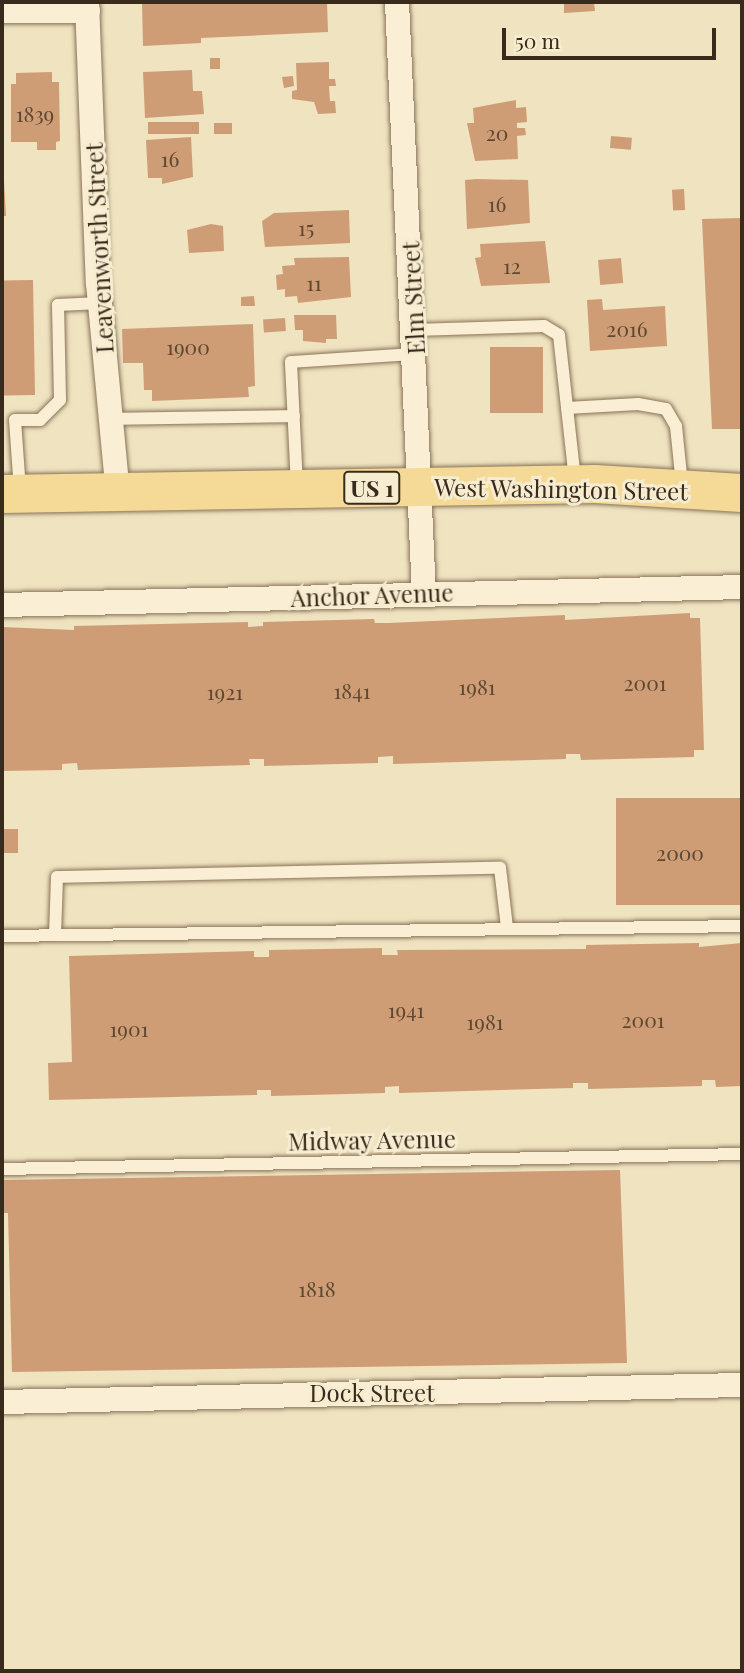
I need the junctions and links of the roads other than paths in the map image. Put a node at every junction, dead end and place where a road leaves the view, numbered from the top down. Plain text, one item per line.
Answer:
1 (397, 2) edge
2 (88, 6) edge
3 (2, 10) edge
4 (100, 303) junction
5 (415, 342) junction
6 (567, 408) junction
7 (294, 416) junction
8 (110, 419) junction
9 (576, 485) junction
10 (420, 487) junction
11 (683, 489) junction
12 (297, 490) junction
13 (118, 493) junction
14 (742, 493) edge
15 (11, 494) edge
16 (742, 587) edge
17 (424, 594) junction
18 (2, 606) edge
19 (742, 926) edge
20 (508, 928) junction
21 (55, 935) junction
22 (2, 936) edge
23 (742, 1154) edge
24 (2, 1169) edge
25 (742, 1385) edge
26 (2, 1402) edge

1 - 5 street, Elm Street
2 - 3 street
2 - 4 street, Leavenworth Street
4 - 8 street, Leavenworth Street
4 - 15 lane
5 - 6 lane
5 - 7 lane
5 - 10 street, Elm Street
6 - 9 lane
6 - 11 lane
7 - 8 lane
7 - 12 lane
8 - 13 street, Leavenworth Street
9 - 10 main road, West Washington Street / US 1
9 - 11 main road, West Washington Street / US 1
10 - 12 main road, West Washington Street / US 1
10 - 17 street, Elm Street
11 - 14 main road, West Washington Street / US 1
12 - 13 main road, West Washington Street / US 1
13 - 15 main road, West Washington Street / US 1
16 - 17 street, Anchor Avenue
17 - 18 street, Anchor Avenue
19 - 20 lane
20 - 21 lane
20 - 21 lane
21 - 22 lane
23 - 24 lane, Midway Avenue
25 - 26 street, Dock Street

